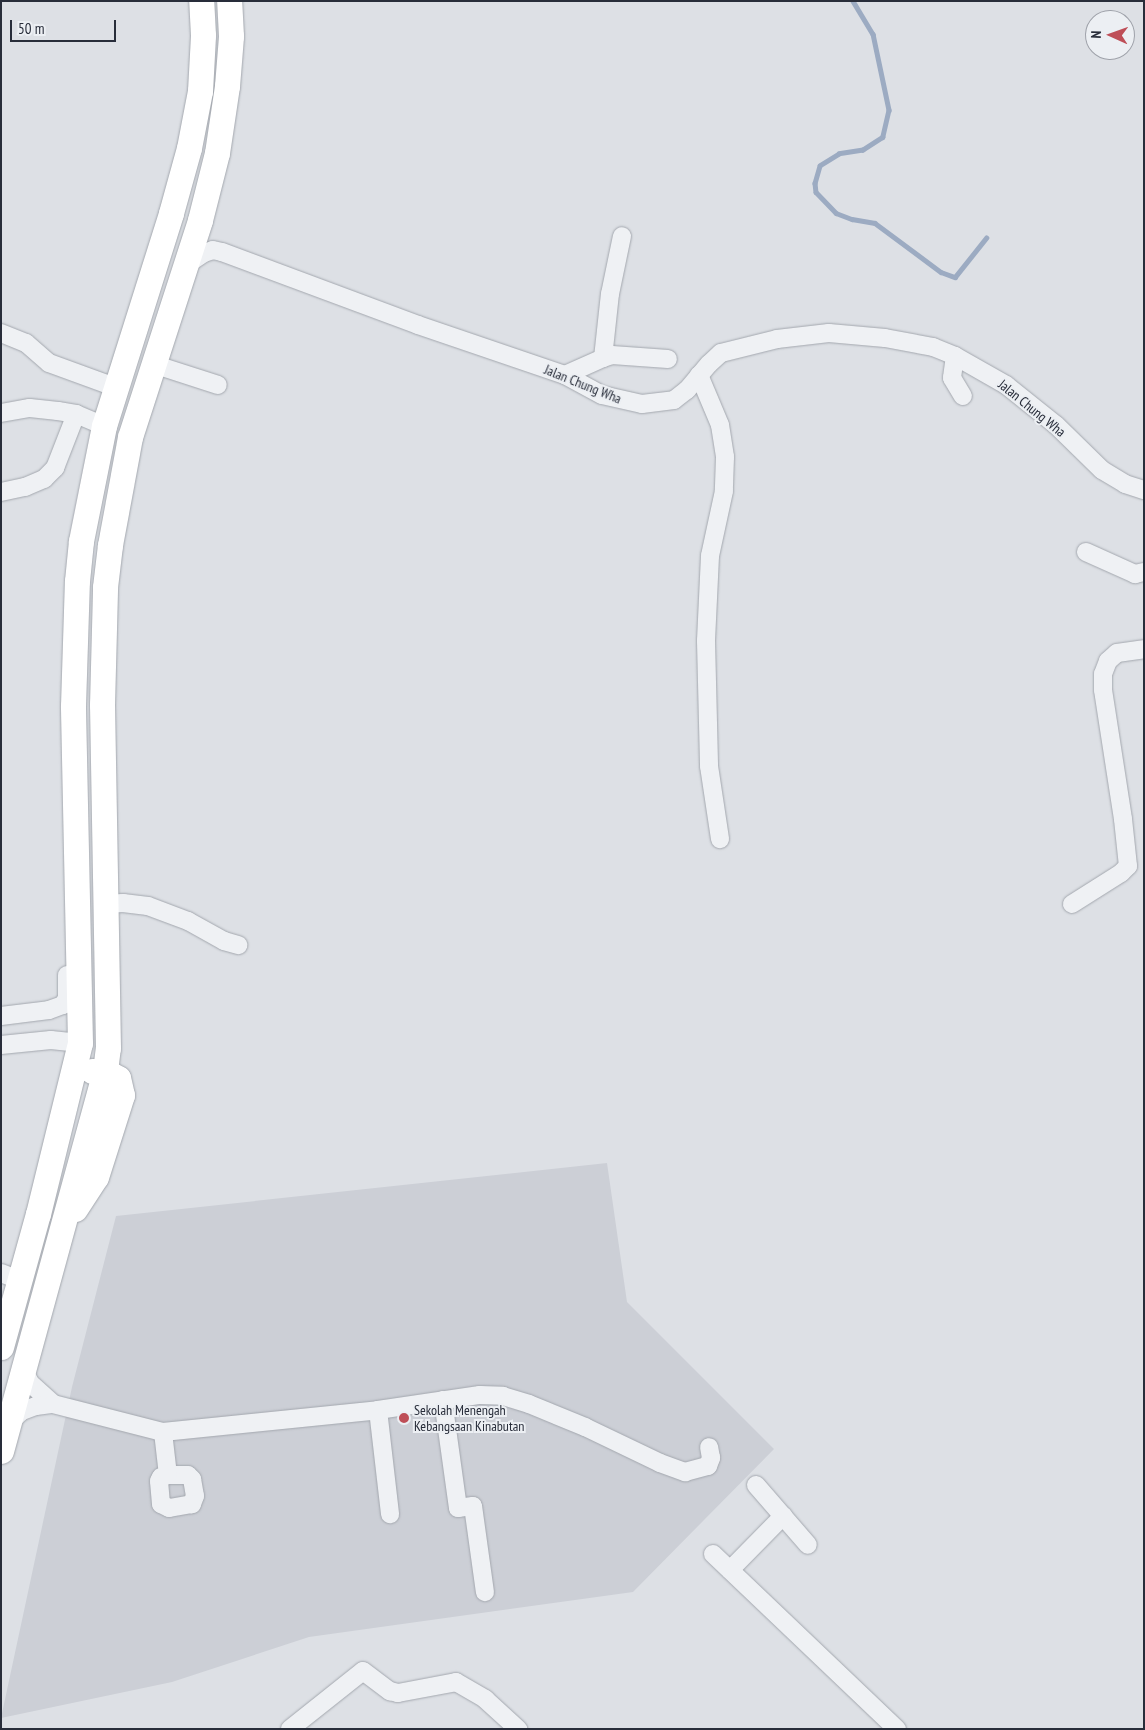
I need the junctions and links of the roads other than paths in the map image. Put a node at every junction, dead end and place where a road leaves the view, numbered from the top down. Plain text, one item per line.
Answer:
1 (201, 1) edge
2 (230, 1) edge
3 (622, 236) dead end
4 (186, 265) junction
5 (1, 333) edge
6 (955, 356) junction
7 (603, 358) junction
8 (668, 359) dead end
9 (153, 364) junction
10 (565, 375) junction
11 (699, 375) junction
12 (218, 385) dead end
13 (115, 387) junction
14 (963, 396) dead end
15 (1, 413) edge
16 (76, 414) junction
17 (104, 426) junction
18 (1144, 490) edge
19 (1, 492) edge
20 (1086, 552) dead end
21 (1144, 572) edge
22 (1144, 648) edge
23 (720, 840) dead end
24 (106, 904) junction
25 (1072, 904) dead end
26 (78, 920) junction
27 (238, 945) dead end
28 (1, 1016) edge
29 (80, 1043) junction
30 (1, 1045) edge
31 (106, 1059) junction
32 (38, 1214) junction
33 (10, 1276) edge
34 (1, 1346) edge
35 (24, 1370) junction
36 (443, 1400) junction
37 (53, 1404) junction
38 (378, 1410) junction
39 (8, 1424) junction
40 (162, 1432) junction
41 (709, 1447) dead end
42 (1, 1451) edge
43 (168, 1475) dead end
44 (756, 1485) dead end
45 (390, 1514) dead end
46 (783, 1516) junction
47 (808, 1545) dead end
48 (712, 1554) dead end
49 (730, 1570) junction
50 (485, 1592) dead end
51 (290, 1729) edge
52 (518, 1729) edge
53 (897, 1729) edge

1 - 13 highway
2 - 4 highway
3 - 7 street
4 - 9 highway
4 - 10 street, Jalan Chung Wha
5 - 13 street
6 - 11 street, Jalan Chung Wha
6 - 14 street
6 - 18 street, Jalan Chung Wha
7 - 8 street
7 - 10 street
9 - 12 street
9 - 24 highway
10 - 11 street, Jalan Chung Wha
11 - 23 street
13 - 17 highway
15 - 16 street
16 - 17 street
16 - 19 street
17 - 26 highway
20 - 21 street
22 - 25 street
24 - 27 street
24 - 31 highway
26 - 28 street
26 - 29 highway
29 - 30 street
29 - 31 highway
29 - 32 highway
31 - 32 highway
31 - 35 highway
32 - 33 highway
33 - 34 highway
35 - 37 street
35 - 39 highway
36 - 38 street
36 - 41 street
36 - 50 street
37 - 39 street
37 - 40 street
38 - 40 street
38 - 45 street
39 - 42 highway
40 - 43 street
44 - 46 street
46 - 47 street
46 - 49 street
48 - 49 street
49 - 53 street
51 - 52 street

